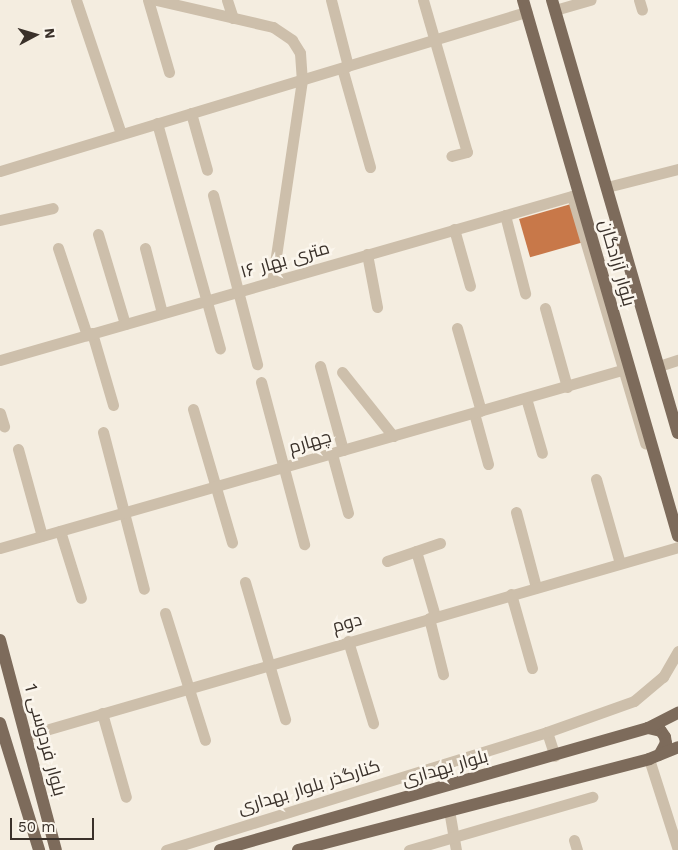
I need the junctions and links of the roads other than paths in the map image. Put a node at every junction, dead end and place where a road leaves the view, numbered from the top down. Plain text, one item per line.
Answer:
1 (76, 0) edge
2 (148, 0) edge
3 (156, 0) edge
4 (227, 0) edge
5 (331, 0) edge
6 (423, 0) edge
7 (584, 1) edge
8 (554, 5) edge
9 (524, 6) edge
10 (233, 18) junction
11 (434, 40) junction
12 (345, 67) junction
13 (169, 72) dead end
14 (302, 80) junction
15 (191, 113) junction
16 (157, 123) junction
17 (121, 134) junction
18 (451, 156) dead end
19 (370, 167) dead end
20 (678, 169) edge
21 (0, 170) edge
22 (207, 170) dead end
23 (607, 187) junction
24 (575, 195) junction
25 (213, 196) dead end
26 (53, 208) dead end
27 (506, 215) junction
28 (0, 220) edge
29 (454, 229) junction
30 (98, 234) dead end
31 (58, 248) dead end
32 (145, 248) dead end
33 (367, 254) junction
34 (272, 282) junction
35 (470, 286) dead end
36 (237, 292) junction
37 (524, 293) dead end
38 (206, 300) junction
39 (377, 307) dead end
40 (545, 308) dead end
41 (162, 313) junction
42 (125, 324) junction
43 (457, 328) dead end
44 (90, 334) junction
45 (220, 348) dead end
46 (0, 360) edge
47 (678, 360) edge
48 (257, 364) dead end
49 (320, 366) dead end
50 (659, 366) junction
51 (626, 369) junction
52 (342, 372) dead end
53 (261, 382) dead end
54 (567, 386) junction
55 (526, 398) junction
56 (113, 404) dead end
57 (193, 409) dead end
58 (478, 412) junction
59 (0, 413) edge
60 (4, 426) dead end
61 (103, 432) dead end
62 (678, 433) edge
63 (393, 436) junction
64 (18, 449) dead end
65 (344, 450) junction
66 (542, 453) dead end
67 (332, 454) junction
68 (488, 464) dead end
69 (284, 467) junction
70 (596, 480) dead end
71 (216, 487) junction
72 (516, 512) dead end
73 (124, 513) junction
74 (348, 513) dead end
75 (60, 531) junction
76 (42, 536) junction
77 (232, 542) dead end
78 (304, 544) dead end
79 (440, 544) dead end
80 (678, 546) edge
81 (0, 548) edge
82 (416, 551) junction
83 (387, 561) dead end
84 (620, 563) junction
85 (245, 582) dead end
86 (536, 587) junction
87 (144, 589) dead end
88 (512, 594) junction
89 (81, 598) dead end
90 (165, 613) dead end
91 (432, 617) junction
92 (0, 640) edge
93 (348, 641) junction
94 (676, 655) edge
95 (270, 664) junction
96 (532, 668) dead end
97 (443, 674) dead end
98 (191, 687) junction
99 (102, 713) junction
100 (678, 713) edge
101 (285, 719) dead end
102 (373, 723) dead end
103 (648, 728) junction
104 (1, 730) edge
105 (547, 732) junction
106 (25, 736) junction
107 (205, 740) dead end
108 (678, 746) edge
109 (554, 756) junction
110 (654, 756) junction
111 (126, 797) dead end
112 (592, 798) dead end
113 (45, 803) junction
114 (26, 809) junction
115 (449, 810) junction
116 (454, 837) junction
117 (39, 850) edge
118 (56, 850) edge
119 (166, 850) edge
120 (220, 850) edge
121 (298, 850) edge
122 (409, 850) edge
123 (456, 850) edge
124 (678, 850) edge

1 - 17 street
2 - 13 street
3 - 10 street
4 - 10 street
5 - 12 street
6 - 11 street
7 - 8 street
8 - 23 main road, بلوار آزادگان
9 - 11 street
9 - 24 main road, بلوار آزادگان
10 - 14 street
11 - 12 street
11 - 18 street
12 - 14 street
12 - 19 street
14 - 15 street
14 - 34 street
15 - 16 street
15 - 22 street
16 - 17 street
16 - 38 street
17 - 21 street
20 - 23 street
23 - 50 main road, بلوار آزادگان
24 - 27 street, ۱۶ متری بهار
24 - 51 main road, بلوار آزادگان
25 - 36 street
26 - 28 street
27 - 29 street, ۱۶ متری بهار
27 - 37 street
29 - 33 street, ۱۶ متری بهار
29 - 35 street
30 - 42 street
31 - 44 street
32 - 41 street
33 - 34 street, ۱۶ متری بهار
33 - 39 street
34 - 36 street, ۱۶ متری بهار
36 - 38 street, ۱۶ متری بهار
36 - 48 street
38 - 41 street, ۱۶ متری بهار
38 - 45 street
40 - 54 street
41 - 42 street, ۱۶ متری بهار
42 - 44 street, ۱۶ متری بهار
43 - 58 street
44 - 46 street, ۱۶ متری بهار
44 - 56 street
47 - 50 street
49 - 65 street
50 - 62 main road, بلوار آزادگان
51 - 54 street, چهارم
51 - 80 main road, بلوار آزادگان
52 - 63 street
53 - 69 street
54 - 55 street, چهارم
55 - 58 street, چهارم
55 - 66 street
57 - 71 street
58 - 63 street, چهارم
58 - 68 street
59 - 60 street
61 - 73 street
63 - 65 street, چهارم
64 - 76 street
65 - 67 street, چهارم
67 - 69 street, چهارم
67 - 74 street
69 - 71 street, چهارم
69 - 78 street
70 - 84 street
71 - 73 street, چهارم
71 - 77 street
72 - 86 street
73 - 75 street, چهارم
73 - 87 street
75 - 76 street, چهارم
75 - 89 street
76 - 81 street, چهارم
79 - 82 street
80 - 84 street, دوم
82 - 83 street
82 - 91 street
84 - 86 street, دوم
85 - 95 street
86 - 88 street, دوم
88 - 91 street, دوم
88 - 96 street
90 - 98 street
91 - 93 street, دوم
91 - 97 street
92 - 106 main road, بلوار فردوسی 1
93 - 95 street, دوم
93 - 102 street
94 - 105 street, کنارگذر بلوار بهداری
95 - 98 street, دوم
95 - 101 street
98 - 99 street, دوم
98 - 107 street
99 - 106 street, دوم
99 - 111 street
100 - 103 main road, بلوار بهداری
103 - 109 main road, بلوار بهداری
103 - 110 main road
104 - 114 main road, بلوار فردوسی 1
105 - 109 street
105 - 119 street, کنارگذر بلوار بهداری
106 - 113 main road, بلوار فردوسی 1
108 - 110 main road
109 - 120 main road, بلوار بهداری
110 - 115 main road
110 - 124 street
112 - 116 street
113 - 114 main road
113 - 118 main road, بلوار فردوسی 1
114 - 117 main road, بلوار فردوسی 1
115 - 116 street
115 - 121 main road
116 - 122 street
116 - 123 street

